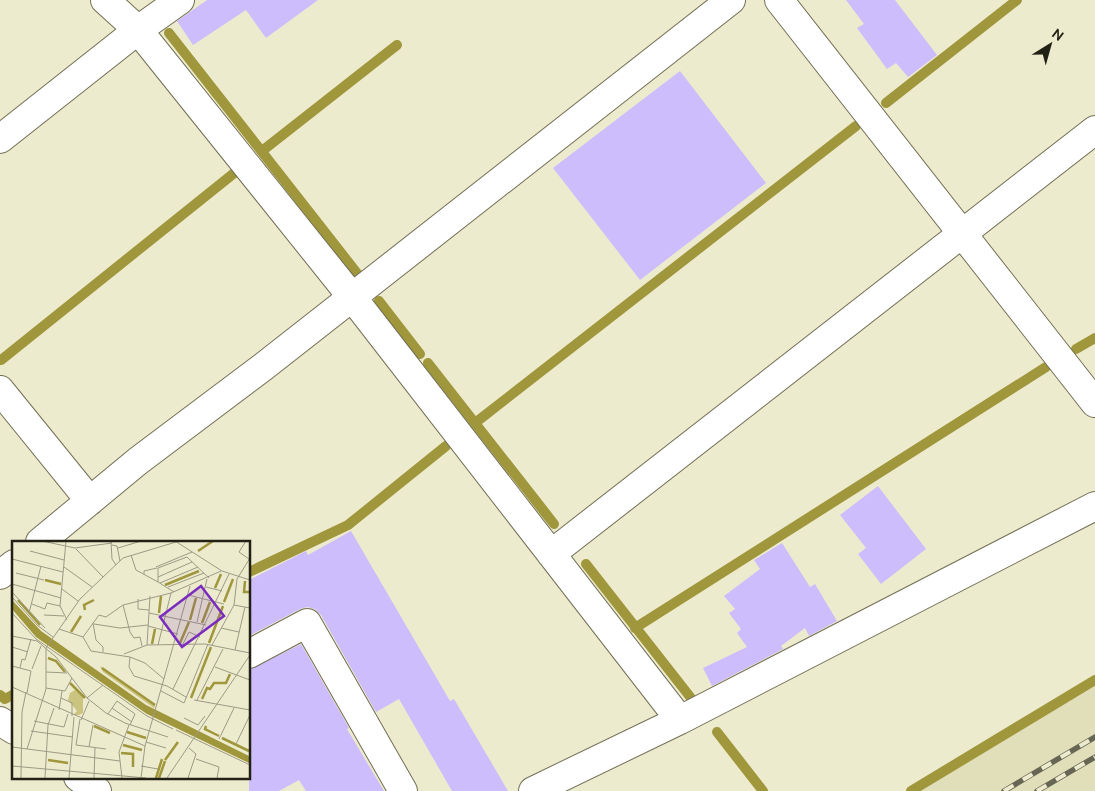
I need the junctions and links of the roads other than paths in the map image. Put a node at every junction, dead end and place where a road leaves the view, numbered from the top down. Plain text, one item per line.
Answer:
1 (105, 0) edge
2 (180, 0) edge
3 (731, 0) edge
4 (780, 0) edge
5 (138, 30) junction
6 (1095, 130) edge
7 (0, 139) edge
8 (963, 233) junction
9 (352, 297) junction
10 (0, 390) edge
11 (1095, 403) edge
12 (90, 501) junction
13 (1095, 506) edge
14 (41, 541) edge
15 (551, 554) junction
16 (12, 566) edge
17 (0, 575) edge
18 (250, 653) edge
19 (0, 720) edge
20 (680, 720) junction
21 (12, 729) edge
22 (79, 778) edge
23 (97, 791) edge
24 (403, 791) edge
25 (533, 791) edge

1 - 5 street
2 - 5 street
3 - 9 street
4 - 8 street
5 - 7 street
5 - 9 street
6 - 8 street
8 - 11 street
8 - 15 street
9 - 12 street
9 - 15 street
10 - 12 street
12 - 14 street
13 - 20 street
15 - 20 street
16 - 17 street
18 - 24 street
19 - 21 street
20 - 25 street
22 - 23 street

